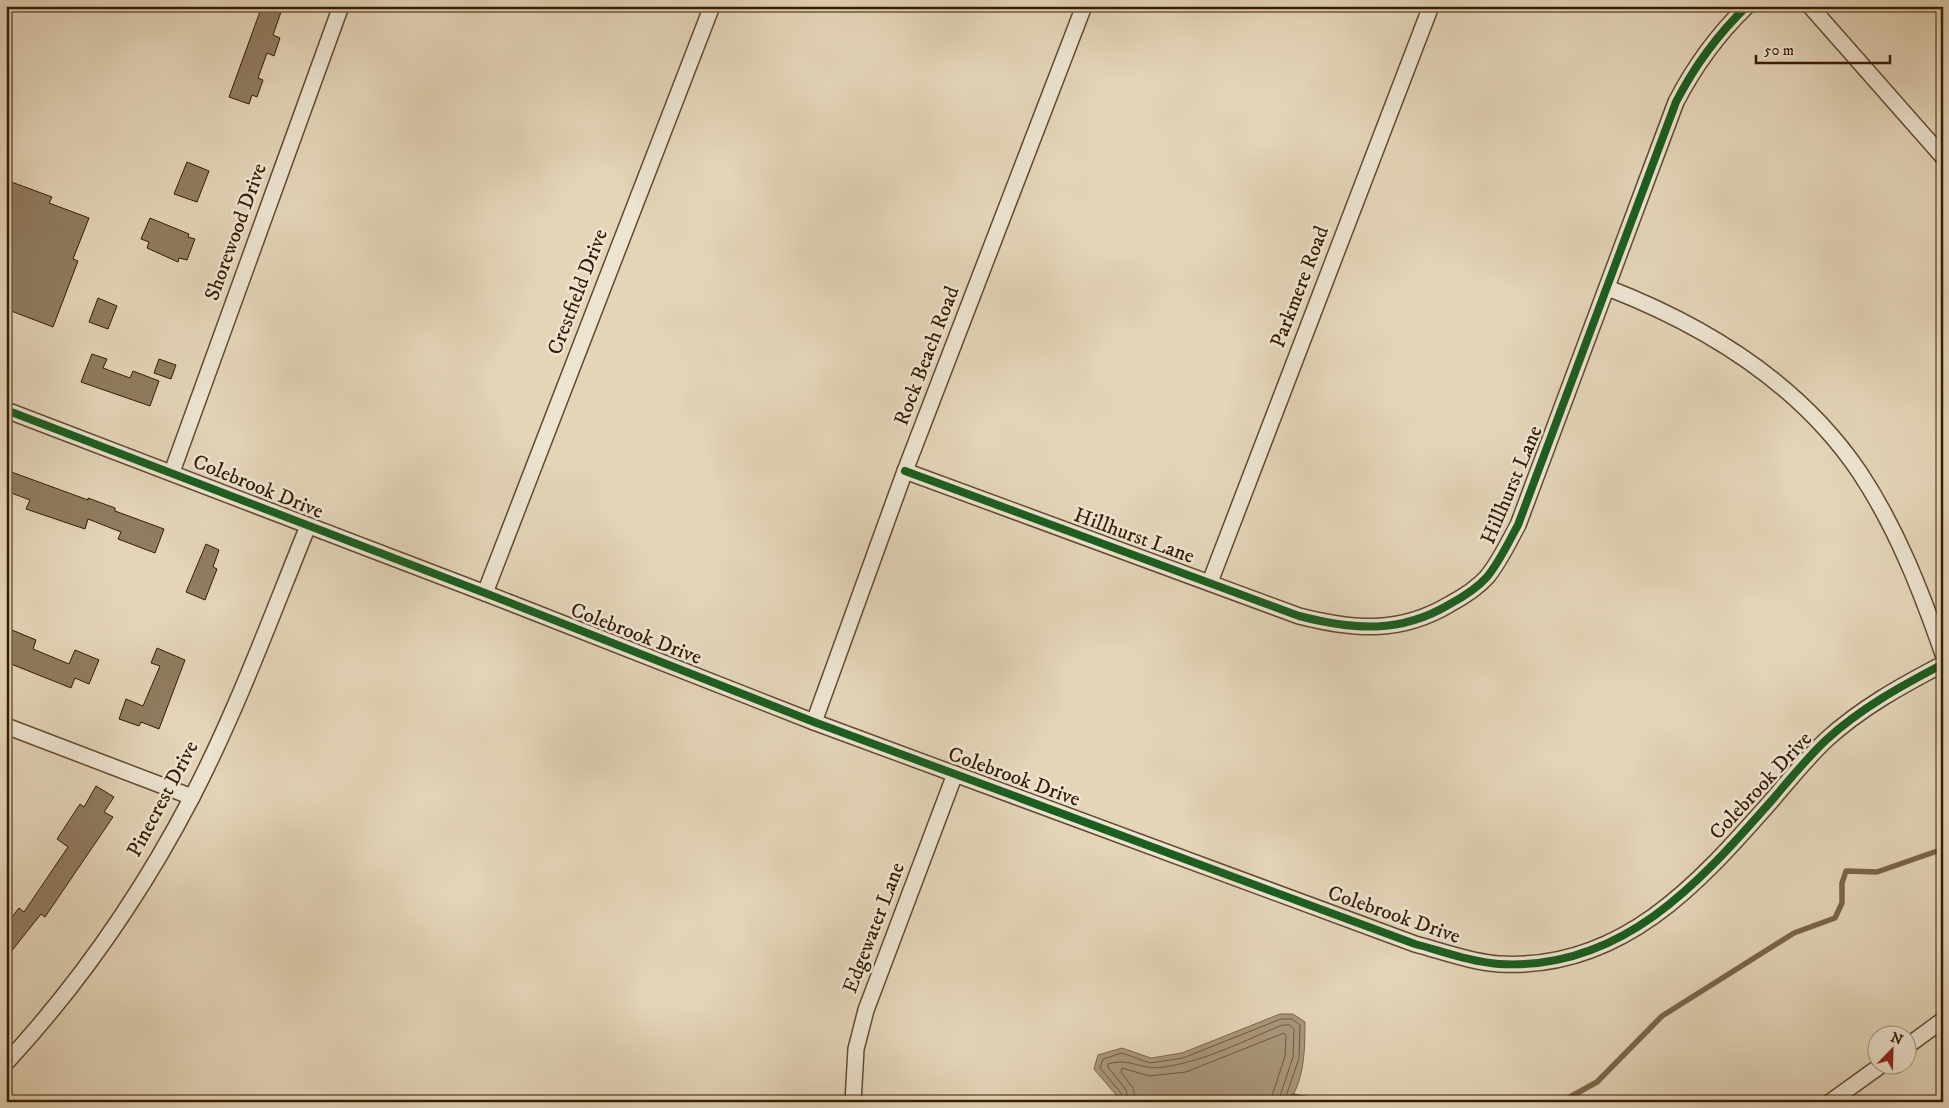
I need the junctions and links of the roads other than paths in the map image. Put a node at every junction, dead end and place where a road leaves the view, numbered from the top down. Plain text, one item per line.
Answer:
1 (341, 6) edge
2 (712, 6) edge
3 (1084, 6) edge
4 (1431, 6) edge
5 (1747, 6) edge
6 (1810, 6) edge
7 (1943, 157) edge
8 (1608, 288) junction
9 (6, 356) edge
10 (6, 363) edge
11 (6, 410) edge
12 (905, 471) junction
13 (172, 472) junction
14 (308, 526) junction
15 (1210, 582) junction
16 (484, 593) junction
17 (1943, 654) edge
18 (1943, 664) edge
19 (814, 722) junction
20 (6, 726) edge
21 (955, 774) junction
22 (192, 797) junction
23 (1943, 1020) edge
24 (1916, 1039) edge
25 (6, 1063) edge
26 (1866, 1076) edge
27 (853, 1102) edge
28 (1830, 1102) edge

1 - 13 street, Shorewood Drive
2 - 16 street, Crestfield Drive
3 - 12 street, Rock Beach Road
4 - 15 street, Parkmere Road
5 - 8 street, Hillhurst Lane
6 - 7 street
8 - 15 street, Hillhurst Lane
8 - 17 street
9 - 10 lane
11 - 13 street, Colebrook Drive
12 - 15 street, Hillhurst Lane
12 - 19 street, Rock Beach Road
13 - 14 street, Colebrook Drive
14 - 16 street, Colebrook Drive
14 - 22 street, Pinecrest Drive
16 - 19 street, Colebrook Drive
18 - 21 street, Colebrook Drive
19 - 21 street, Colebrook Drive
20 - 22 street
21 - 27 street, Edgewater Lane
22 - 25 street, Pinecrest Drive
23 - 24 street
26 - 28 street

